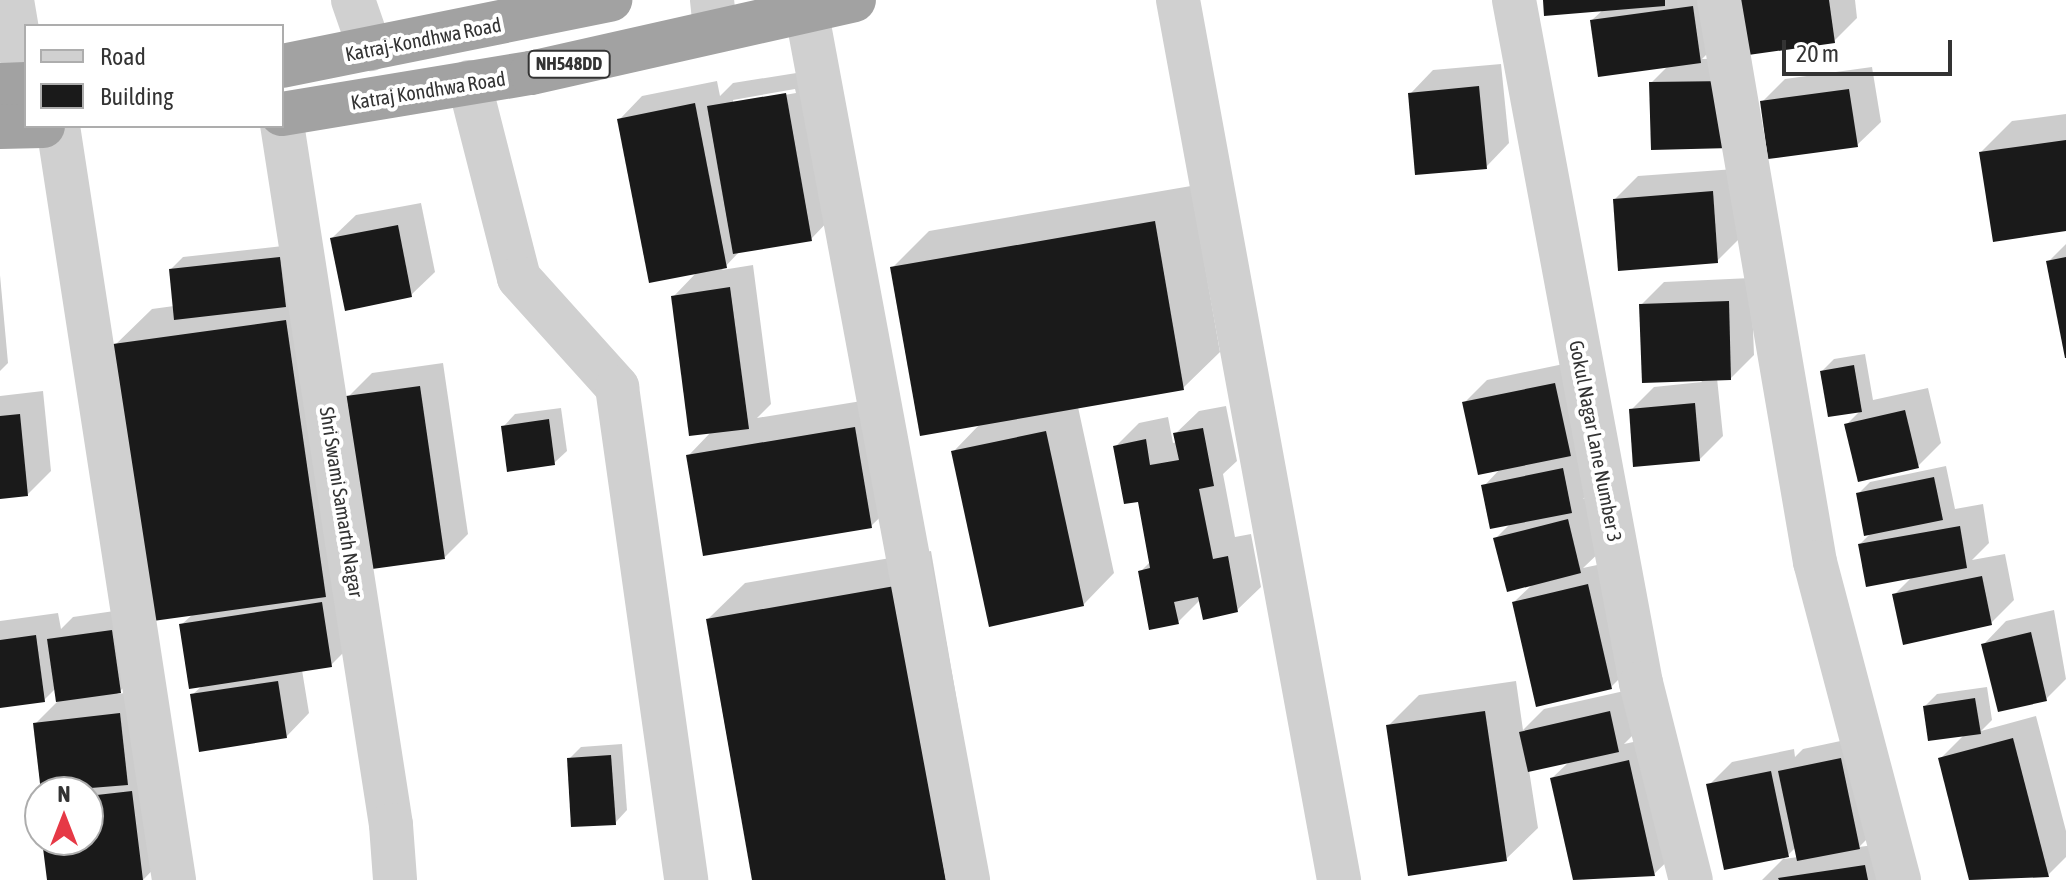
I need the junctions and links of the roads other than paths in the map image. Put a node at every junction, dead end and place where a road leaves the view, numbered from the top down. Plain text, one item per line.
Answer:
1 (12, 0) edge
2 (353, 0) edge
3 (610, 0) edge
4 (854, 0) edge
5 (1178, 0) edge
6 (1514, 0) edge
7 (1719, 0) edge
8 (806, 9) junction
9 (713, 15) edge
10 (370, 49) junction
11 (284, 66) edge
12 (24, 72) edge
13 (469, 82) junction
14 (24, 84) edge
15 (0, 85) edge
16 (284, 114) edge
17 (24, 126) edge
18 (0, 127) edge
19 (58, 128) edge
20 (283, 128) edge
21 (174, 880) edge
22 (395, 880) edge
23 (686, 880) edge
24 (968, 880) edge
25 (1339, 880) edge
26 (1691, 880) edge
27 (1899, 880) edge

1 - 12 street
2 - 10 street
3 - 10 highway, Katraj-Kondhwa Road
4 - 8 highway, Katraj Kondhwa Road / NH548DD
5 - 25 street
6 - 26 street, Gokul Nagar Lane Number 3
7 - 27 street
8 - 9 highway, Katraj Kondhwa Road / NH548DD
8 - 24 street
9 - 13 highway, Katraj Kondhwa Road / NH548DD
10 - 11 highway, Katraj-Kondhwa Road
13 - 16 highway, Katraj Kondhwa Road / NH548DD
13 - 23 street
14 - 15 highway
17 - 18 highway
19 - 21 street
20 - 22 street, Shri Swami Samarth Nagar

